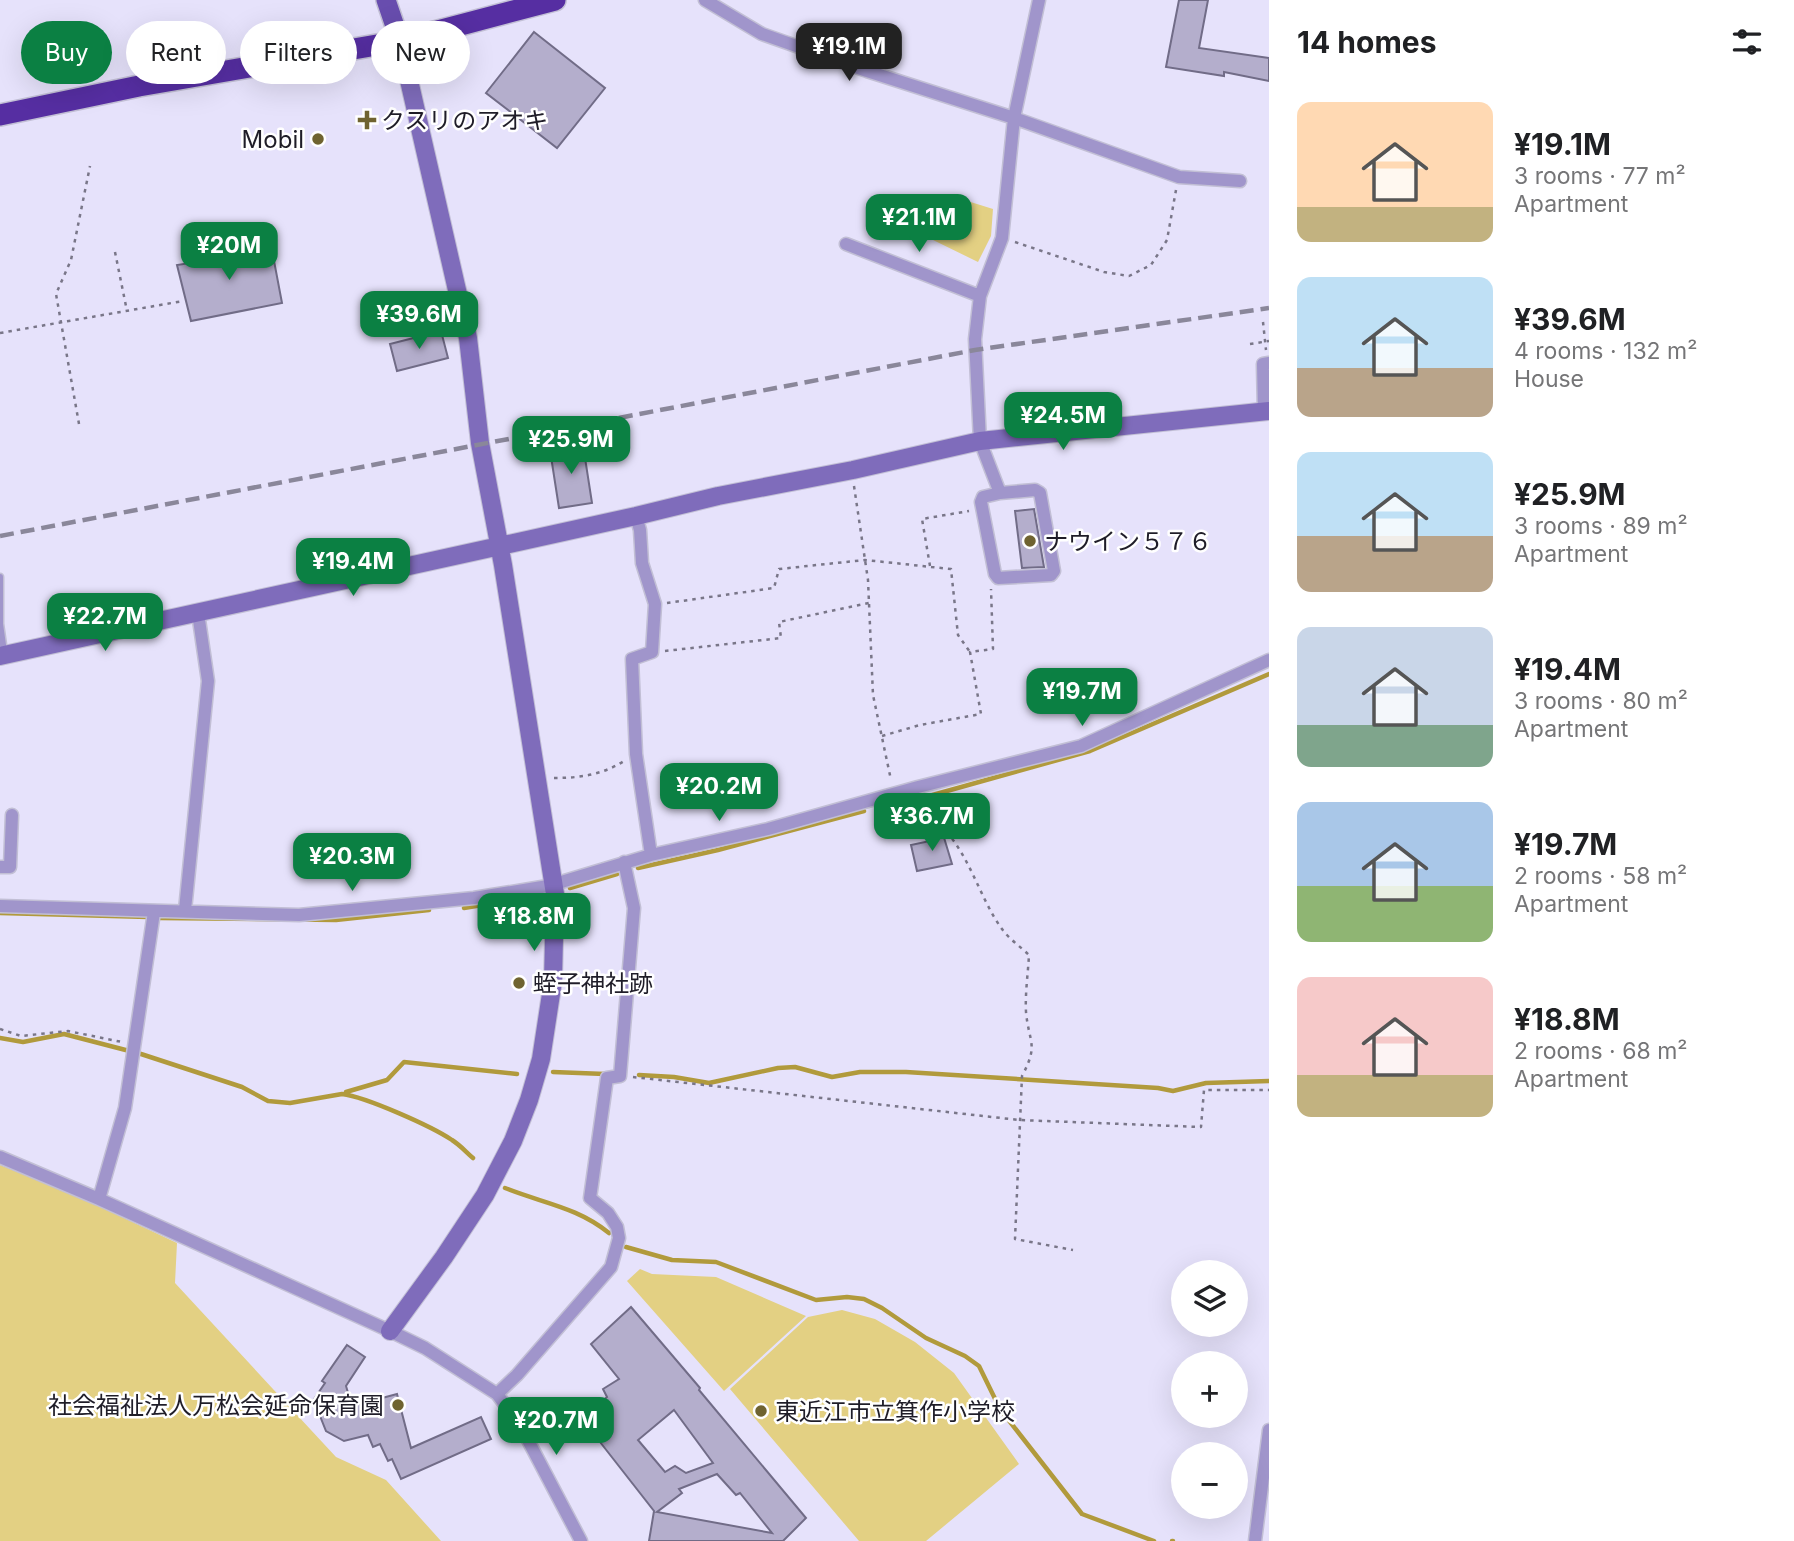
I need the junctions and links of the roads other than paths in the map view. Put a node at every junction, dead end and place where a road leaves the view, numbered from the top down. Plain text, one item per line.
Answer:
1 (386, 0) edge
2 (555, 0) edge
3 (705, 0) edge
4 (1039, 0) edge
5 (393, 21) edge
6 (470, 22) edge
7 (371, 46) edge
8 (410, 84) edge
9 (0, 115) edge
10 (1014, 118) junction
11 (1240, 181) dead end
12 (846, 244) dead end
13 (980, 296) junction
14 (1268, 360) edge
15 (1266, 411) edge
16 (980, 441) junction
17 (1000, 493) junction
18 (636, 516) junction
19 (500, 546) junction
20 (0, 577) edge
21 (198, 613) junction
22 (2, 656) edge
23 (1269, 660) edge
24 (12, 815) dead end
25 (650, 855) junction
26 (624, 862) junction
27 (0, 867) edge
28 (555, 884) junction
29 (0, 906) edge
30 (185, 910) junction
31 (154, 912) junction
32 (0, 1157) edge
33 (99, 1199) junction
34 (390, 1331) junction
35 (497, 1394) junction
36 (1269, 1430) edge
37 (580, 1541) edge
38 (1255, 1541) edge

1 - 5 main road
2 - 6 highway
3 - 10 street
4 - 10 street
7 - 9 highway
8 - 19 street
10 - 11 street
10 - 13 street
12 - 13 street
13 - 16 street
14 - 15 street
15 - 16 street
16 - 17 street
16 - 18 street
17 - 17 street
18 - 19 street
18 - 25 street
19 - 21 street
19 - 28 street
20 - 22 lane
21 - 22 street
21 - 30 street
23 - 25 street
24 - 27 street
25 - 26 street
26 - 28 street
26 - 35 street
28 - 30 street
28 - 34 street
29 - 31 street
30 - 31 street
31 - 33 street
32 - 33 street
33 - 34 street
34 - 35 street
35 - 37 street
36 - 38 street

